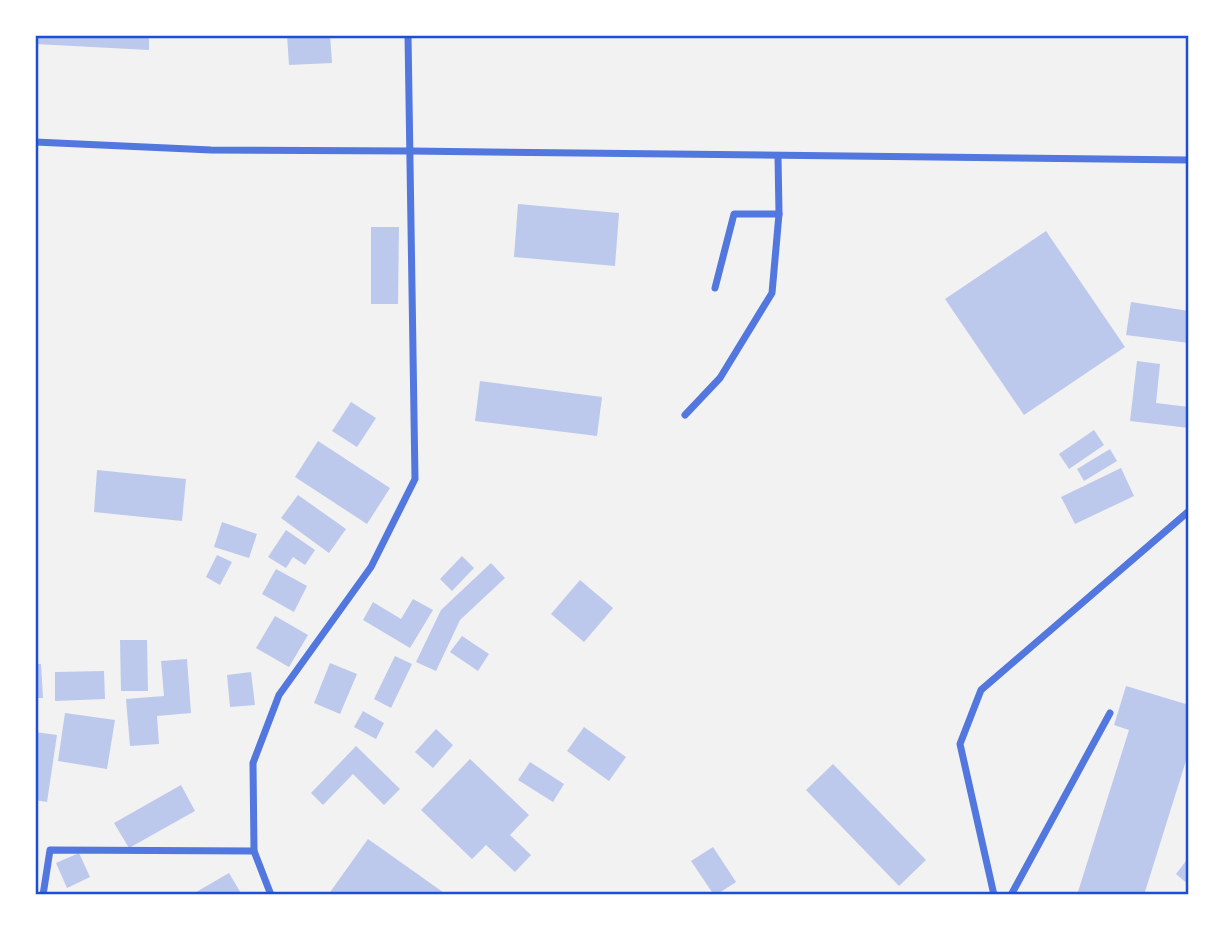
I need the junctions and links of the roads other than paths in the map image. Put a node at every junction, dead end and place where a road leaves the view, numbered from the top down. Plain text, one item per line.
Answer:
1 (408, 35) edge
2 (35, 142) edge
3 (410, 150) junction
4 (778, 156) junction
5 (1189, 160) edge
6 (779, 214) junction
7 (715, 288) dead end
8 (685, 415) dead end
9 (1189, 511) edge
10 (1110, 712) dead end
11 (254, 851) junction
12 (43, 895) edge
13 (271, 895) edge
14 (994, 895) edge
15 (1011, 895) edge

1 - 3 street
2 - 3 street
3 - 4 street
3 - 11 street
4 - 5 street
4 - 6 street
6 - 7 street
6 - 8 street
9 - 14 street
10 - 15 street
11 - 12 street
11 - 13 street

